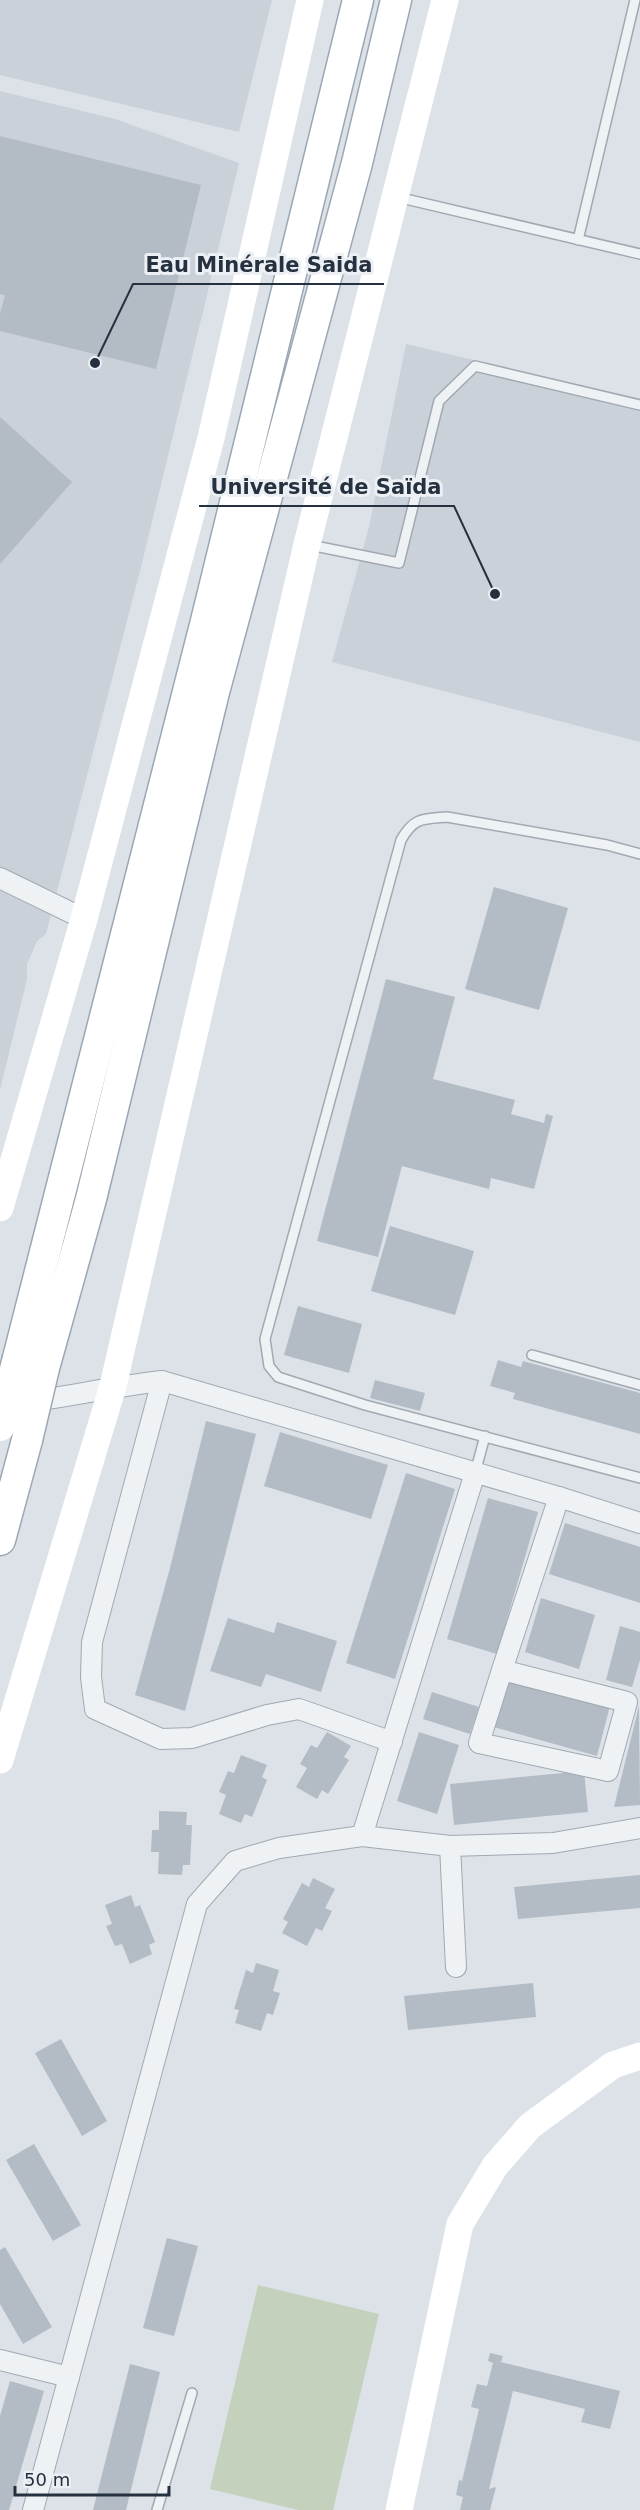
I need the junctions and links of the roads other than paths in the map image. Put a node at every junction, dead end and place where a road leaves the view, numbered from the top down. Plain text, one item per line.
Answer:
1 (310, 0) edge
2 (358, 0) edge
3 (396, 0) edge
4 (445, 0) edge
5 (635, 0) edge
6 (397, 197) junction
7 (578, 240) junction
8 (640, 254) edge
9 (640, 405) edge
10 (307, 544) junction
11 (640, 854) edge
12 (0, 878) edge
13 (84, 919) junction
14 (0, 1208) edge
15 (532, 1354) dead end
16 (31, 1363) junction
17 (162, 1381) junction
18 (640, 1385) edge
19 (113, 1386) junction
20 (0, 1406) edge
21 (0, 1426) edge
22 (484, 1436) junction
23 (475, 1473) junction
24 (640, 1478) edge
25 (559, 1497) junction
26 (640, 1523) edge
27 (0, 1540) edge
28 (502, 1670) junction
29 (392, 1742) junction
30 (0, 1760) edge
31 (640, 1828) edge
32 (362, 1836) junction
33 (450, 1846) junction
34 (456, 1967) dead end
35 (640, 2056) edge
36 (0, 2360) edge
37 (69, 2377) junction
38 (192, 2393) dead end
39 (33, 2510) edge
40 (157, 2510) edge
41 (399, 2510) edge

1 - 13 street
2 - 16 main road
3 - 16 main road
4 - 6 street
5 - 7 lane
6 - 7 lane
6 - 10 street
7 - 8 lane
9 - 10 lane
10 - 19 street
11 - 22 lane
12 - 13 street
13 - 14 street
15 - 18 lane
16 - 21 main road, bridge
16 - 27 main road, bridge
17 - 19 street
17 - 23 street
17 - 29 street
19 - 20 street
19 - 30 street
22 - 23 lane
22 - 24 lane
23 - 25 street
23 - 29 street
25 - 26 street
25 - 28 street
28 - 28 street
29 - 32 street
31 - 33 street
32 - 33 street
32 - 37 street
33 - 34 street
35 - 41 street
36 - 37 street
37 - 39 street
38 - 40 lane

